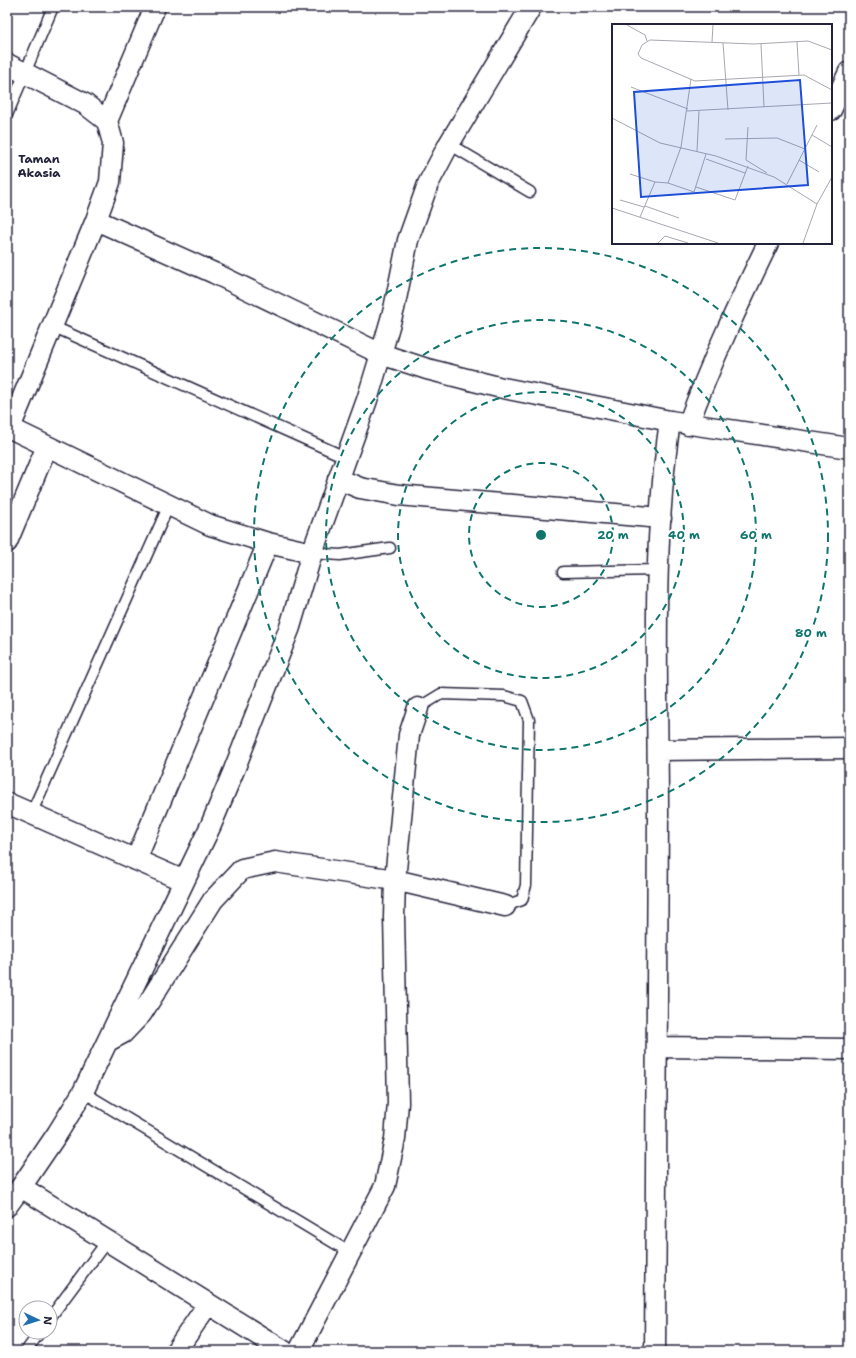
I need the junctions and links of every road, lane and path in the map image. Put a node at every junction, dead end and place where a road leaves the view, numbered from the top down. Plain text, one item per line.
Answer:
1 (53, 7) edge
2 (155, 7) edge
3 (531, 7) edge
4 (7, 64) edge
5 (849, 72) edge
6 (26, 73) junction
7 (832, 108) edge
8 (7, 115) edge
9 (107, 121) junction
10 (449, 144) junction
11 (530, 192) dead end
12 (96, 220) junction
13 (768, 244) edge
14 (52, 326) junction
15 (381, 354) junction
16 (679, 423) junction
17 (8, 427) edge
18 (47, 446) junction
19 (849, 448) edge
20 (345, 458) junction
21 (338, 479) junction
22 (169, 506) junction
23 (661, 518) junction
24 (7, 542) edge
25 (268, 543) junction
26 (390, 548) dead end
27 (312, 553) junction
28 (657, 570) junction
29 (563, 572) dead end
30 (418, 708) joint
31 (849, 748) edge
32 (658, 750) junction
33 (7, 803) edge
34 (31, 814) junction
35 (136, 860) junction
36 (395, 880) junction
37 (184, 881) junction
38 (505, 906) joint
39 (108, 1041) junction
40 (658, 1047) junction
41 (849, 1049) edge
42 (83, 1092) junction
43 (21, 1187) junction
44 (7, 1206) edge
45 (107, 1241) junction
46 (351, 1253) junction
47 (208, 1304) junction
48 (58, 1307) edge
49 (34, 1340) edge
50 (26, 1351) edge
51 (176, 1351) edge
52 (284, 1351) edge
53 (299, 1351) edge
54 (655, 1351) edge

1 - 6 lane
2 - 9 street
3 - 10 street
4 - 6 street
5 - 7 street
6 - 8 lane
6 - 9 street
9 - 12 street
10 - 11 lane
10 - 15 street
12 - 14 street
12 - 15 street
13 - 16 street
14 - 17 street
14 - 20 lane
15 - 16 street
15 - 20 street
16 - 19 street
16 - 23 street
17 - 18 street
18 - 22 street
18 - 24 street
20 - 21 street
21 - 23 street
21 - 27 street
22 - 25 street
22 - 34 lane
23 - 28 street
25 - 27 street
25 - 35 street
26 - 27 lane
27 - 37 street
28 - 29 lane
28 - 32 street
30 - 36 street
30 - 38 lane
31 - 32 street
32 - 40 street
33 - 34 street
34 - 35 street
35 - 37 street
36 - 38 street
36 - 39 street
36 - 46 street
37 - 39 street
39 - 42 street
40 - 41 street
40 - 54 street
42 - 43 street
42 - 46 lane
43 - 44 street
43 - 45 street
45 - 47 street
45 - 48 lane
46 - 53 street
47 - 51 street
47 - 52 street
49 - 50 lane

